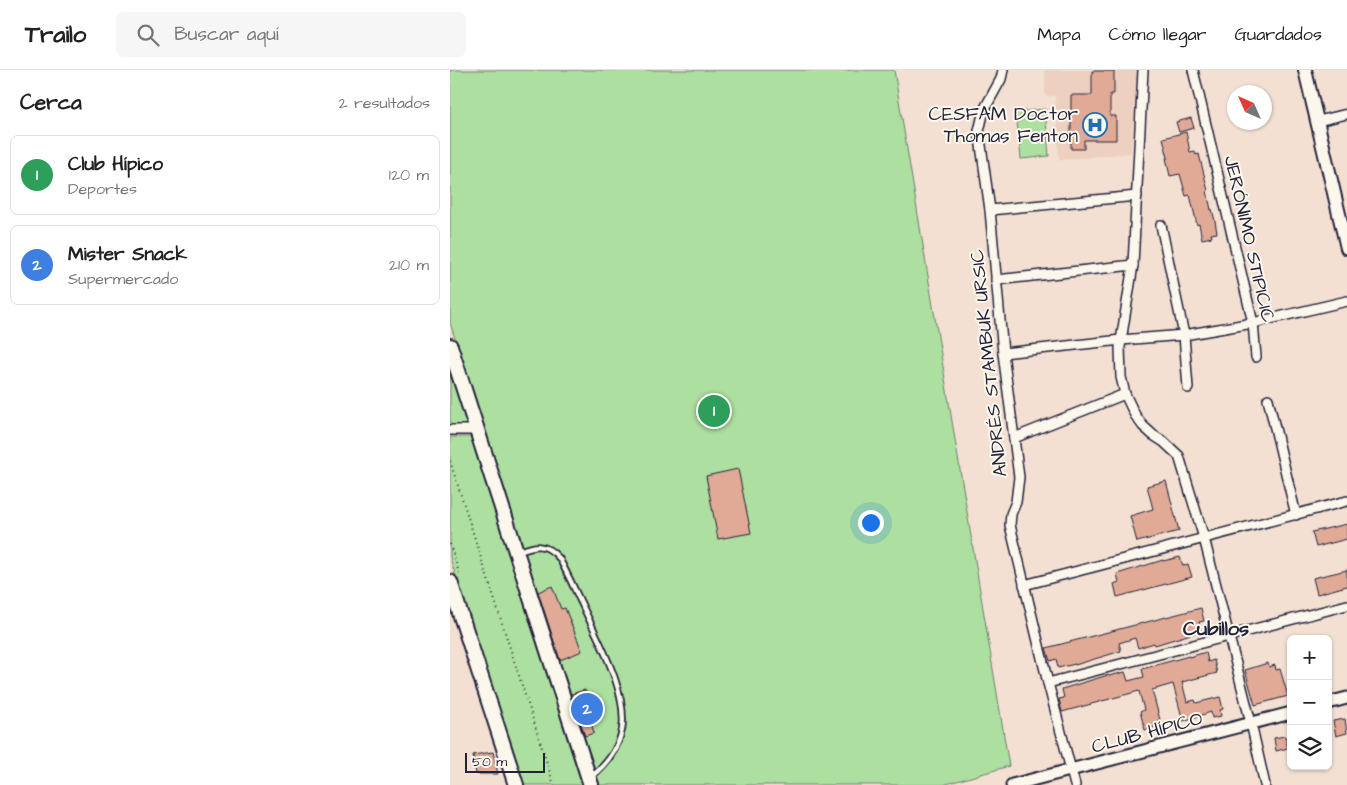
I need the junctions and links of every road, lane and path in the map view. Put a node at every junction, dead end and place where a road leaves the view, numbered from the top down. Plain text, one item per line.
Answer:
1 (1003, 70) edge
2 (1143, 70) edge
3 (1193, 70) edge
4 (1305, 70) edge
5 (1347, 114) edge
6 (1318, 121) junction
7 (1137, 196) junction
8 (990, 210) junction
9 (1160, 225) dead end
10 (1347, 248) edge
11 (1133, 265) junction
12 (996, 280) junction
13 (1347, 301) edge
14 (1252, 323) junction
15 (1184, 335) junction
16 (1121, 340) junction
17 (450, 346) edge
18 (1003, 353) junction
19 (1256, 357) dead end
20 (1188, 388) dead end
21 (1125, 394) junction
22 (1268, 399) dead end
23 (450, 430) edge
24 (477, 430) junction
25 (1014, 438) junction
26 (450, 461) edge
27 (1347, 501) edge
28 (1296, 515) junction
29 (1204, 538) junction
30 (516, 552) junction
31 (450, 582) edge
32 (1024, 585) junction
33 (1347, 605) edge
34 (454, 608) edge
35 (1228, 635) junction
36 (1048, 683) junction
37 (1347, 698) edge
38 (1332, 702) edge
39 (1287, 714) edge
40 (1252, 723) junction
41 (1072, 770) junction
42 (589, 782) edge
43 (516, 785) edge
44 (554, 785) edge
45 (1012, 785) edge
46 (1075, 785) edge
47 (1265, 785) edge

1 - 8 street, ANDRÉS STAMBUK URSIC
2 - 7 street
3 - 14 street, JERÓNIMO STIPICIC
4 - 6 main road
5 - 6 street
6 - 10 main road
7 - 8 street
7 - 11 street
8 - 12 street, ANDRÉS STAMBUK URSIC
9 - 15 street
11 - 12 street
11 - 16 street
12 - 18 street, ANDRÉS STAMBUK URSIC
13 - 14 street
14 - 15 street
14 - 19 street, JERÓNIMO STIPICIC
15 - 16 street
15 - 20 street
16 - 18 street
16 - 21 street
17 - 24 main road
18 - 25 street, ANDRÉS STAMBUK URSIC
21 - 25 street
21 - 29 street
22 - 28 street
23 - 24 street
24 - 30 main road
25 - 32 street, ANDRÉS STAMBUK URSIC
26 - 44 path
27 - 28 street
28 - 29 street
29 - 32 street
29 - 35 street
30 - 42 main road
30 - 42 lane
31 - 34 main road
32 - 36 street, ANDRÉS STAMBUK URSIC
33 - 35 street
34 - 43 main road
35 - 36 street
35 - 40 street
36 - 41 street, ANDRÉS STAMBUK URSIC
37 - 38 street
39 - 40 street, CLUB HÍPICO
40 - 41 street, CLUB HÍPICO
40 - 47 street
41 - 45 street, CLUB HÍPICO
41 - 46 street, ANDRÉS STAMBUK URSIC

